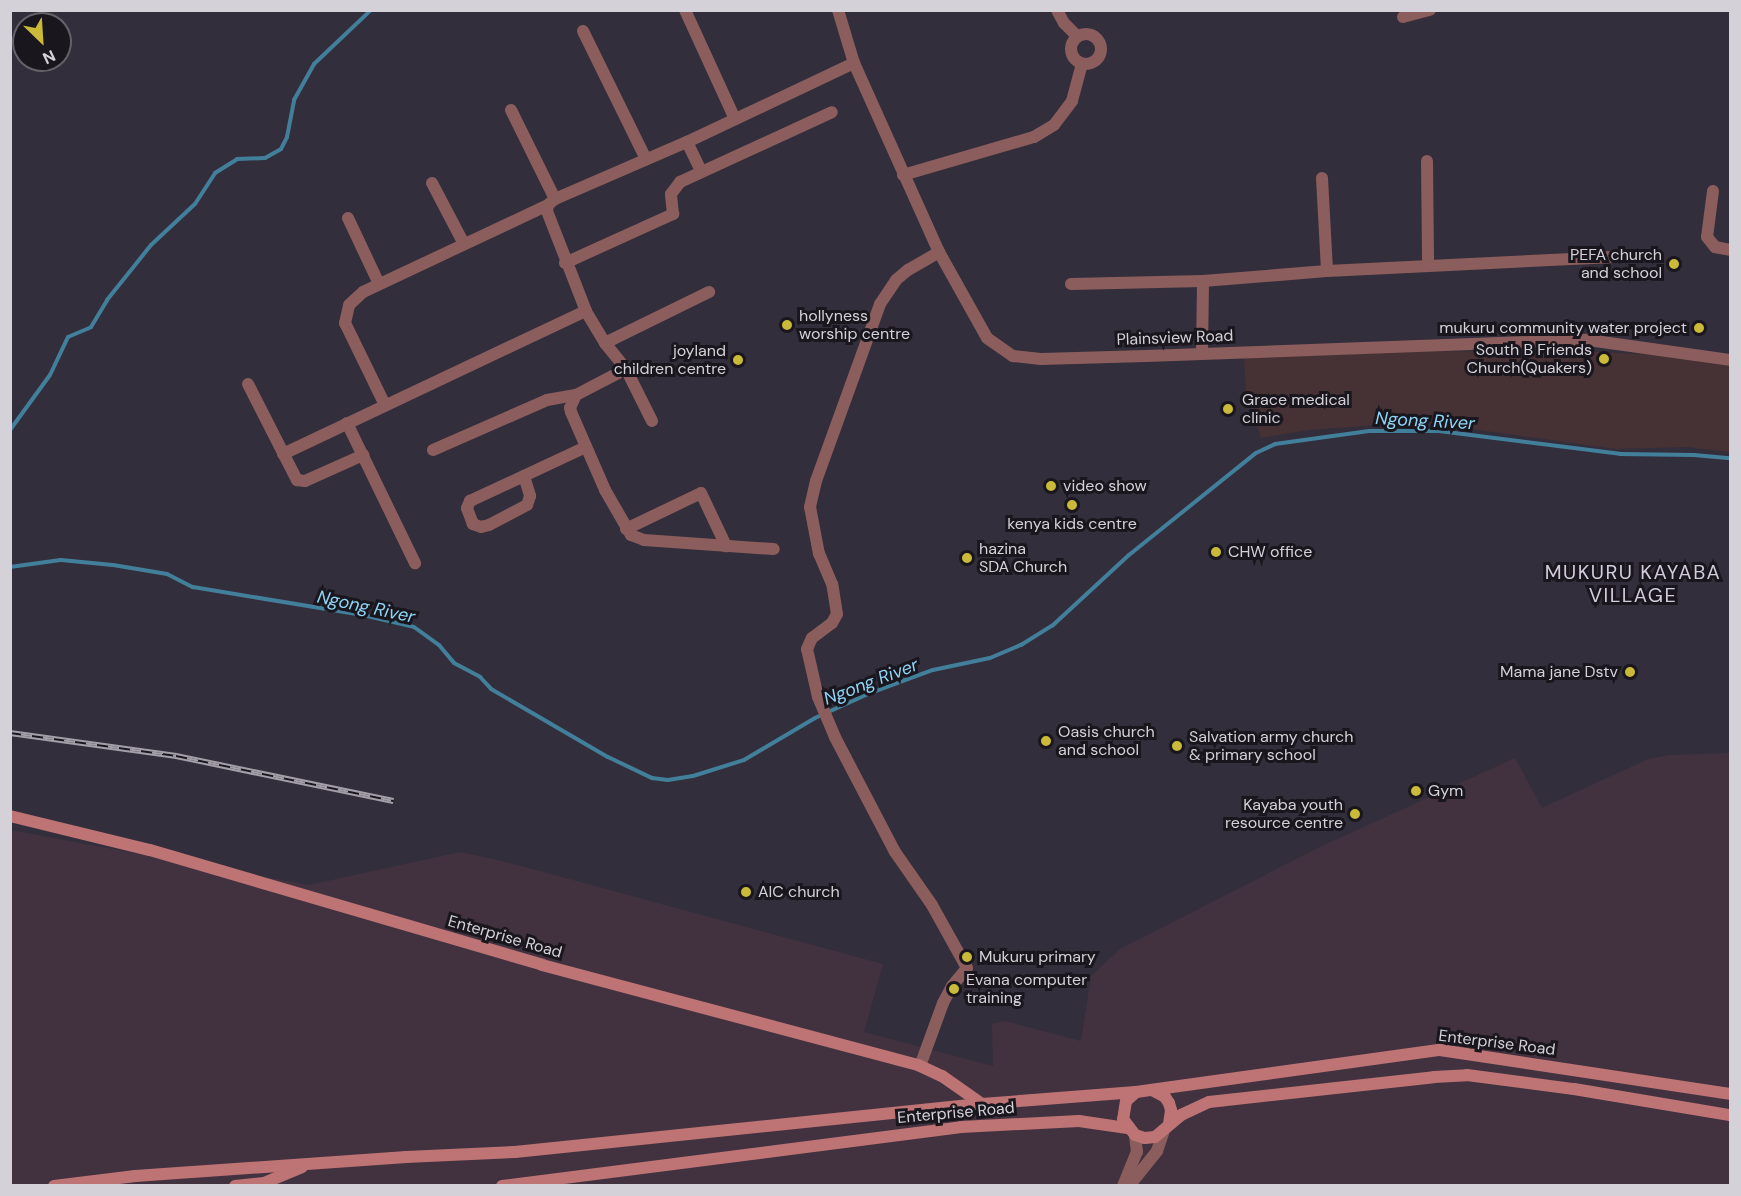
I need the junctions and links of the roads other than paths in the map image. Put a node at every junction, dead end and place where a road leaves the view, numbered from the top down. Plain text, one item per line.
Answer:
1 (685, 10) edge
2 (838, 10) edge
3 (1057, 10) edge
4 (1430, 10) edge
5 (1403, 17) dead end
6 (583, 31) dead end
7 (1077, 36) junction
8 (854, 63) junction
9 (1082, 64) junction
10 (511, 110) dead end
11 (832, 112) dead end
12 (735, 119) junction
13 (687, 142) junction
14 (646, 159) junction
15 (1427, 160) dead end
16 (701, 171) junction
17 (903, 175) junction
18 (1322, 178) dead end
19 (432, 183) dead end
20 (1713, 191) dead end
21 (552, 202) junction
22 (348, 218) dead end
23 (464, 244) junction
24 (1731, 250) edge
25 (939, 252) junction
26 (1609, 257) dead end
27 (566, 263) junction
28 (1428, 266) junction
29 (1327, 271) junction
30 (1203, 280) junction
31 (379, 284) junction
32 (1071, 284) dead end
33 (709, 292) dead end
34 (586, 311) junction
35 (605, 343) junction
36 (1202, 354) junction
37 (1731, 360) edge
38 (627, 369) junction
39 (248, 384) dead end
40 (576, 395) junction
41 (385, 405) junction
42 (652, 421) dead end
43 (347, 423) junction
44 (586, 447) junction
45 (433, 450) dead end
46 (284, 454) junction
47 (363, 455) junction
48 (524, 476) junction
49 (626, 529) junction
50 (726, 546) junction
51 (774, 549) dead end
52 (416, 563) dead end
53 (10, 816) edge
54 (920, 1066) junction
55 (1152, 1090) junction
56 (1136, 1092) junction
57 (1731, 1094) edge
58 (982, 1104) junction
59 (1731, 1115) edge
60 (1166, 1128) junction
61 (1131, 1131) junction
62 (307, 1165) junction
63 (54, 1185) edge
64 (235, 1185) edge
65 (502, 1185) edge
66 (1124, 1185) edge
67 (1129, 1185) edge

1 - 12 street
2 - 8 street, Plainsview Road
3 - 7 street
4 - 5 street
6 - 14 street
7 - 9 street
7 - 9 street
8 - 12 street
8 - 17 street, Plainsview Road
9 - 17 street
10 - 21 street
11 - 16 street
12 - 13 street
13 - 14 street
13 - 16 street
14 - 21 street
15 - 28 street
16 - 27 street
17 - 25 street, Plainsview Road
18 - 29 street
19 - 23 street
20 - 24 street
21 - 23 street
21 - 27 street
22 - 31 street
23 - 31 street
25 - 36 street, Plainsview Road
25 - 54 street
26 - 28 street
27 - 34 street
28 - 29 street
29 - 30 street
30 - 32 street
30 - 36 street
31 - 41 street
33 - 35 street
34 - 35 street
34 - 41 street
35 - 38 street
36 - 37 street, Plainsview Road
38 - 40 street
38 - 42 street
39 - 46 street
40 - 44 street
40 - 45 street
41 - 43 street
43 - 46 street
43 - 47 street
44 - 48 street
44 - 49 street
46 - 47 street
47 - 52 street
48 - 48 street
49 - 50 street
49 - 50 street
50 - 51 street
53 - 54 main road, Enterprise Road
54 - 58 main road, Enterprise Road
55 - 56 main road, Enterprise Road
55 - 57 main road, Enterprise Road
55 - 60 main road
56 - 58 main road, Enterprise Road
56 - 61 main road
58 - 62 main road, Enterprise Road
59 - 60 main road, Enterprise Road
60 - 61 main road, Enterprise Road
60 - 67 street
61 - 65 main road, Enterprise Road
61 - 66 street
62 - 63 main road, Enterprise Road
62 - 64 main road

